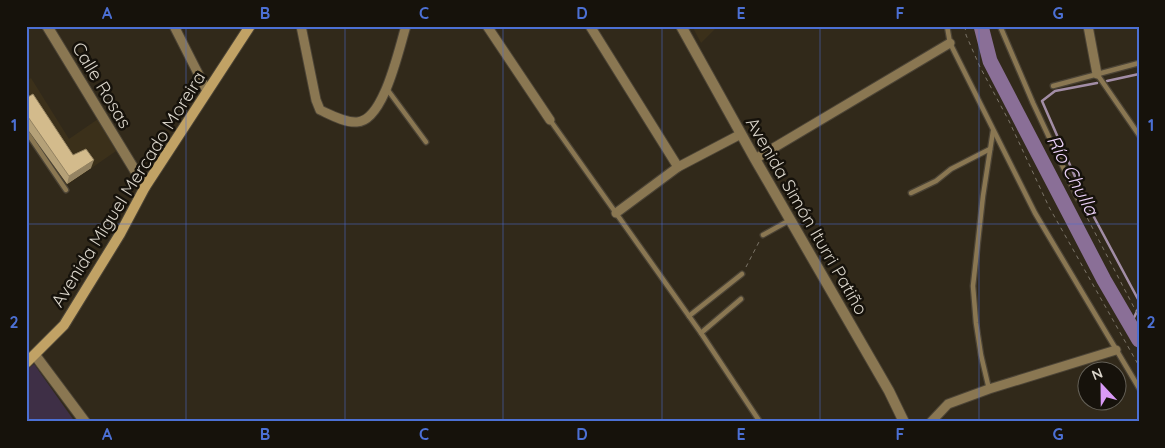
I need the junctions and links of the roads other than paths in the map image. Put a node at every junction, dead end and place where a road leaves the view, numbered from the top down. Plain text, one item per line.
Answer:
1 (47, 26) edge
2 (174, 26) edge
3 (250, 26) edge
4 (300, 26) edge
5 (406, 26) edge
6 (486, 26) edge
7 (590, 26) edge
8 (681, 26) edge
9 (947, 26) edge
10 (1000, 26) edge
11 (1088, 26) edge
12 (950, 43) junction
13 (1139, 63) edge
14 (1097, 74) junction
15 (1053, 86) dead end
16 (387, 89) junction
17 (207, 91) junction
18 (550, 120) joint
19 (993, 129) junction
20 (26, 131) edge
21 (740, 134) junction
22 (1139, 135) edge
23 (426, 142) dead end
24 (990, 149) junction
25 (755, 160) junction
26 (678, 167) junction
27 (145, 187) junction
28 (66, 190) dead end
29 (911, 193) dead end
30 (1078, 199) road end
31 (616, 213) junction
32 (790, 220) junction
33 (763, 235) road end
34 (742, 274) road end
35 (740, 299) dead end
36 (689, 316) junction
37 (701, 333) junction
38 (1116, 350) junction
39 (35, 355) junction
40 (26, 363) edge
41 (1139, 388) edge
42 (989, 389) junction
43 (85, 422) edge
44 (760, 422) edge
45 (904, 422) edge
46 (931, 422) edge

1 - 27 street, Calle Rosas
2 - 17 street
3 - 17 main road, Avenida Miguel Mercado Moreira
4 - 16 street
5 - 16 street
6 - 18 street
7 - 26 street
8 - 21 street, Avenida Simón Iturri Patiño
9 - 12 lane
10 - 30 lane
11 - 14 street
12 - 19 lane
12 - 25 street
13 - 14 lane
14 - 15 lane
14 - 22 lane
16 - 23 lane
17 - 27 main road, Avenida Miguel Mercado Moreira
18 - 31 lane
19 - 24 lane
19 - 38 lane
20 - 28 lane
21 - 25 street, Avenida Simón Iturri Patiño
21 - 26 street
24 - 29 lane
24 - 42 lane
25 - 32 street, Avenida Simón Iturri Patiño
26 - 31 street
27 - 39 main road, Avenida Miguel Mercado Moreira
31 - 36 lane
32 - 33 lane
32 - 45 street, Avenida Simón Iturri Patiño
34 - 36 lane
35 - 37 lane
36 - 37 lane
37 - 44 lane
38 - 41 lane
38 - 42 street
39 - 40 main road, Avenida Miguel Mercado Moreira
39 - 43 street
42 - 46 street

